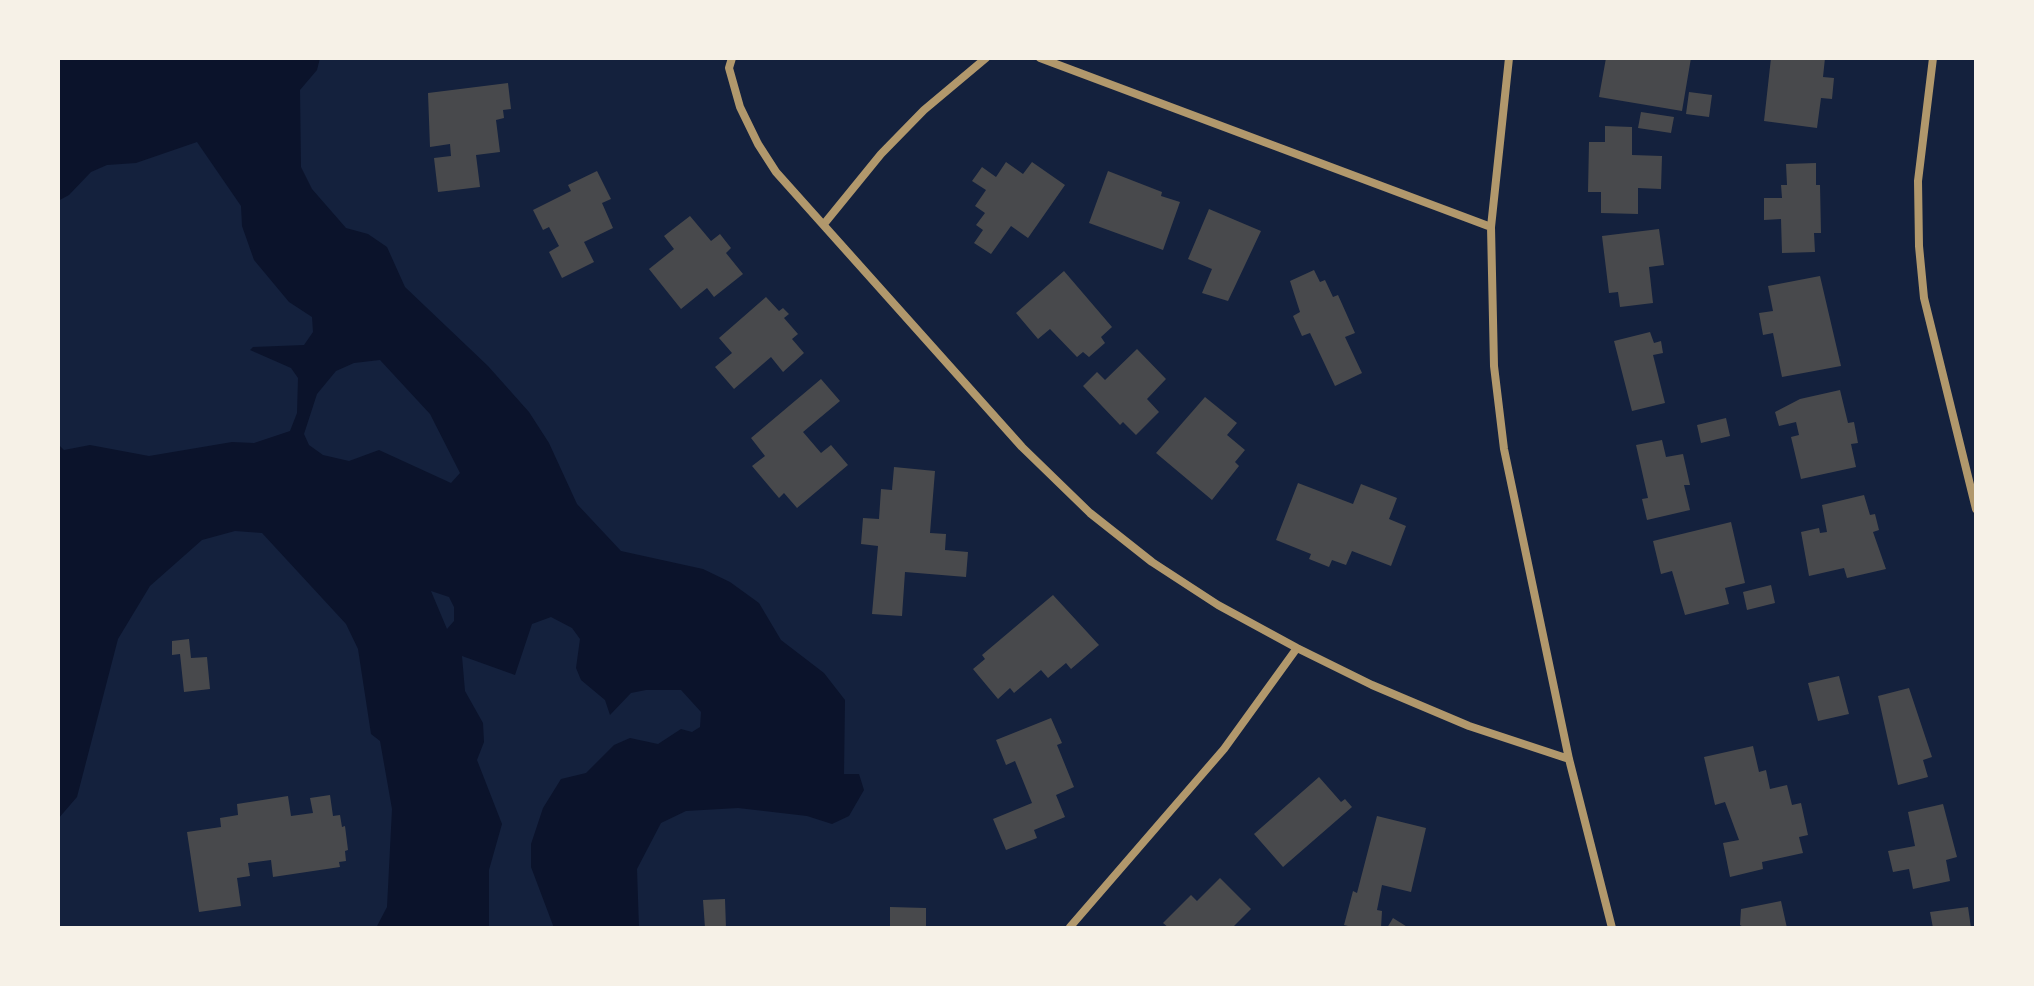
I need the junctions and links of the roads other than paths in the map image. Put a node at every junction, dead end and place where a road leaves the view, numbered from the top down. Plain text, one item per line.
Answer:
1 (732, 58) edge
2 (986, 58) edge
3 (1040, 58) edge
4 (1509, 58) edge
5 (1933, 58) edge
6 (824, 224) junction
7 (1491, 227) junction
8 (1976, 509) edge
9 (1297, 648) junction
10 (1569, 759) junction
11 (1070, 927) edge
12 (1612, 928) edge

1 - 6 street
2 - 6 street
3 - 7 street
4 - 7 street
5 - 8 street
6 - 9 street
7 - 10 street
9 - 10 street
9 - 11 street
10 - 12 street

